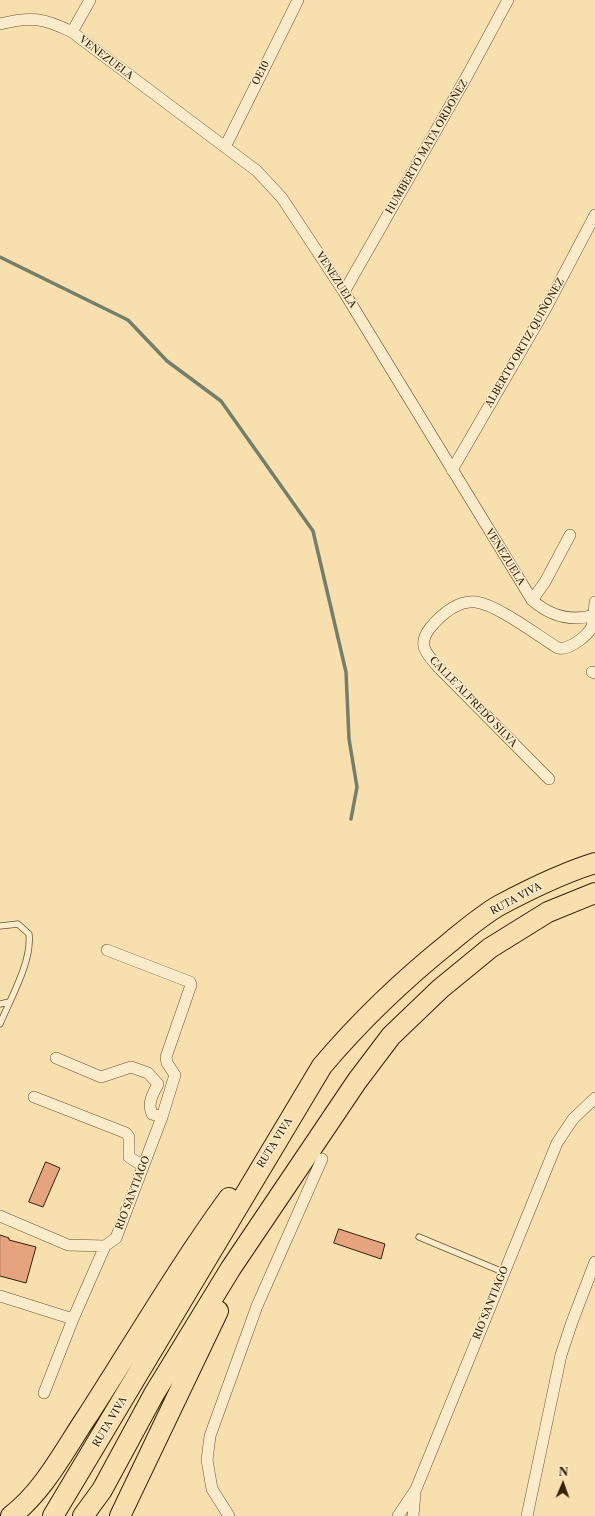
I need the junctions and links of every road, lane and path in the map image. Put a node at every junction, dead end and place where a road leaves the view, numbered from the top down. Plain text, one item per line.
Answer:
1 (90, 0) edge
2 (298, 0) edge
3 (508, 0) edge
4 (0, 24) edge
5 (72, 32) junction
6 (225, 147) junction
7 (595, 215) edge
8 (344, 292) junction
9 (452, 470) junction
10 (570, 535) dead end
11 (532, 600) junction
12 (595, 602) edge
13 (593, 615) edge
14 (549, 779) dead end
15 (595, 863) edge
16 (595, 893) edge
17 (0, 926) edge
18 (107, 950) dead end
19 (9, 1002) junction
20 (0, 1004) edge
21 (0, 1024) edge
22 (56, 1058) dead end
23 (34, 1097) dead end
24 (595, 1098) edge
25 (162, 1117) junction
26 (322, 1159) dead end
27 (143, 1166) junction
28 (250, 1183) junction
29 (0, 1216) edge
30 (419, 1237) dead end
31 (105, 1246) junction
32 (595, 1262) edge
33 (231, 1268) junction
34 (503, 1272) junction
35 (0, 1296) edge
36 (73, 1319) junction
37 (44, 1393) dead end
38 (416, 1489) junction
39 (11, 1516) edge
40 (53, 1516) edge
41 (84, 1516) edge
42 (120, 1516) edge
43 (228, 1516) edge
44 (398, 1516) edge
45 (413, 1516) edge
46 (527, 1516) edge

1 - 5 street
2 - 6 street, OE10
3 - 8 street, HUMBERTO MATA ORDOÑEZ
4 - 5 street, VENEZUELA
5 - 6 street, VENEZUELA
6 - 8 street, VENEZUELA
7 - 9 street, ALBERTO ORTIZ QUIÑONEZ
8 - 9 street, VENEZUELA
9 - 11 street, VENEZUELA
10 - 11 street
11 - 13 street, VENEZUELA
12 - 13 street
13 - 14 street, CALLE ALFREDO SILVA
15 - 28 highway, RUTA VIVA
16 - 33 highway
17 - 19 lane
18 - 25 street, RIO SANTIAGO
19 - 20 lane
19 - 21 lane
22 - 25 street
23 - 27 street
24 - 34 street, RIO SANTIAGO
25 - 27 street, RIO SANTIAGO
26 - 43 street
27 - 31 street, RIO SANTIAGO
28 - 39 highway
28 - 40 highway, RUTA VIVA
29 - 31 street
30 - 34 lane
31 - 36 street, RIO SANTIAGO
32 - 46 street
33 - 41 highway
33 - 42 highway
34 - 38 street, RIO SANTIAGO
35 - 36 street
36 - 37 street, RIO SANTIAGO
38 - 44 street, RIO SANTIAGO
38 - 45 street

